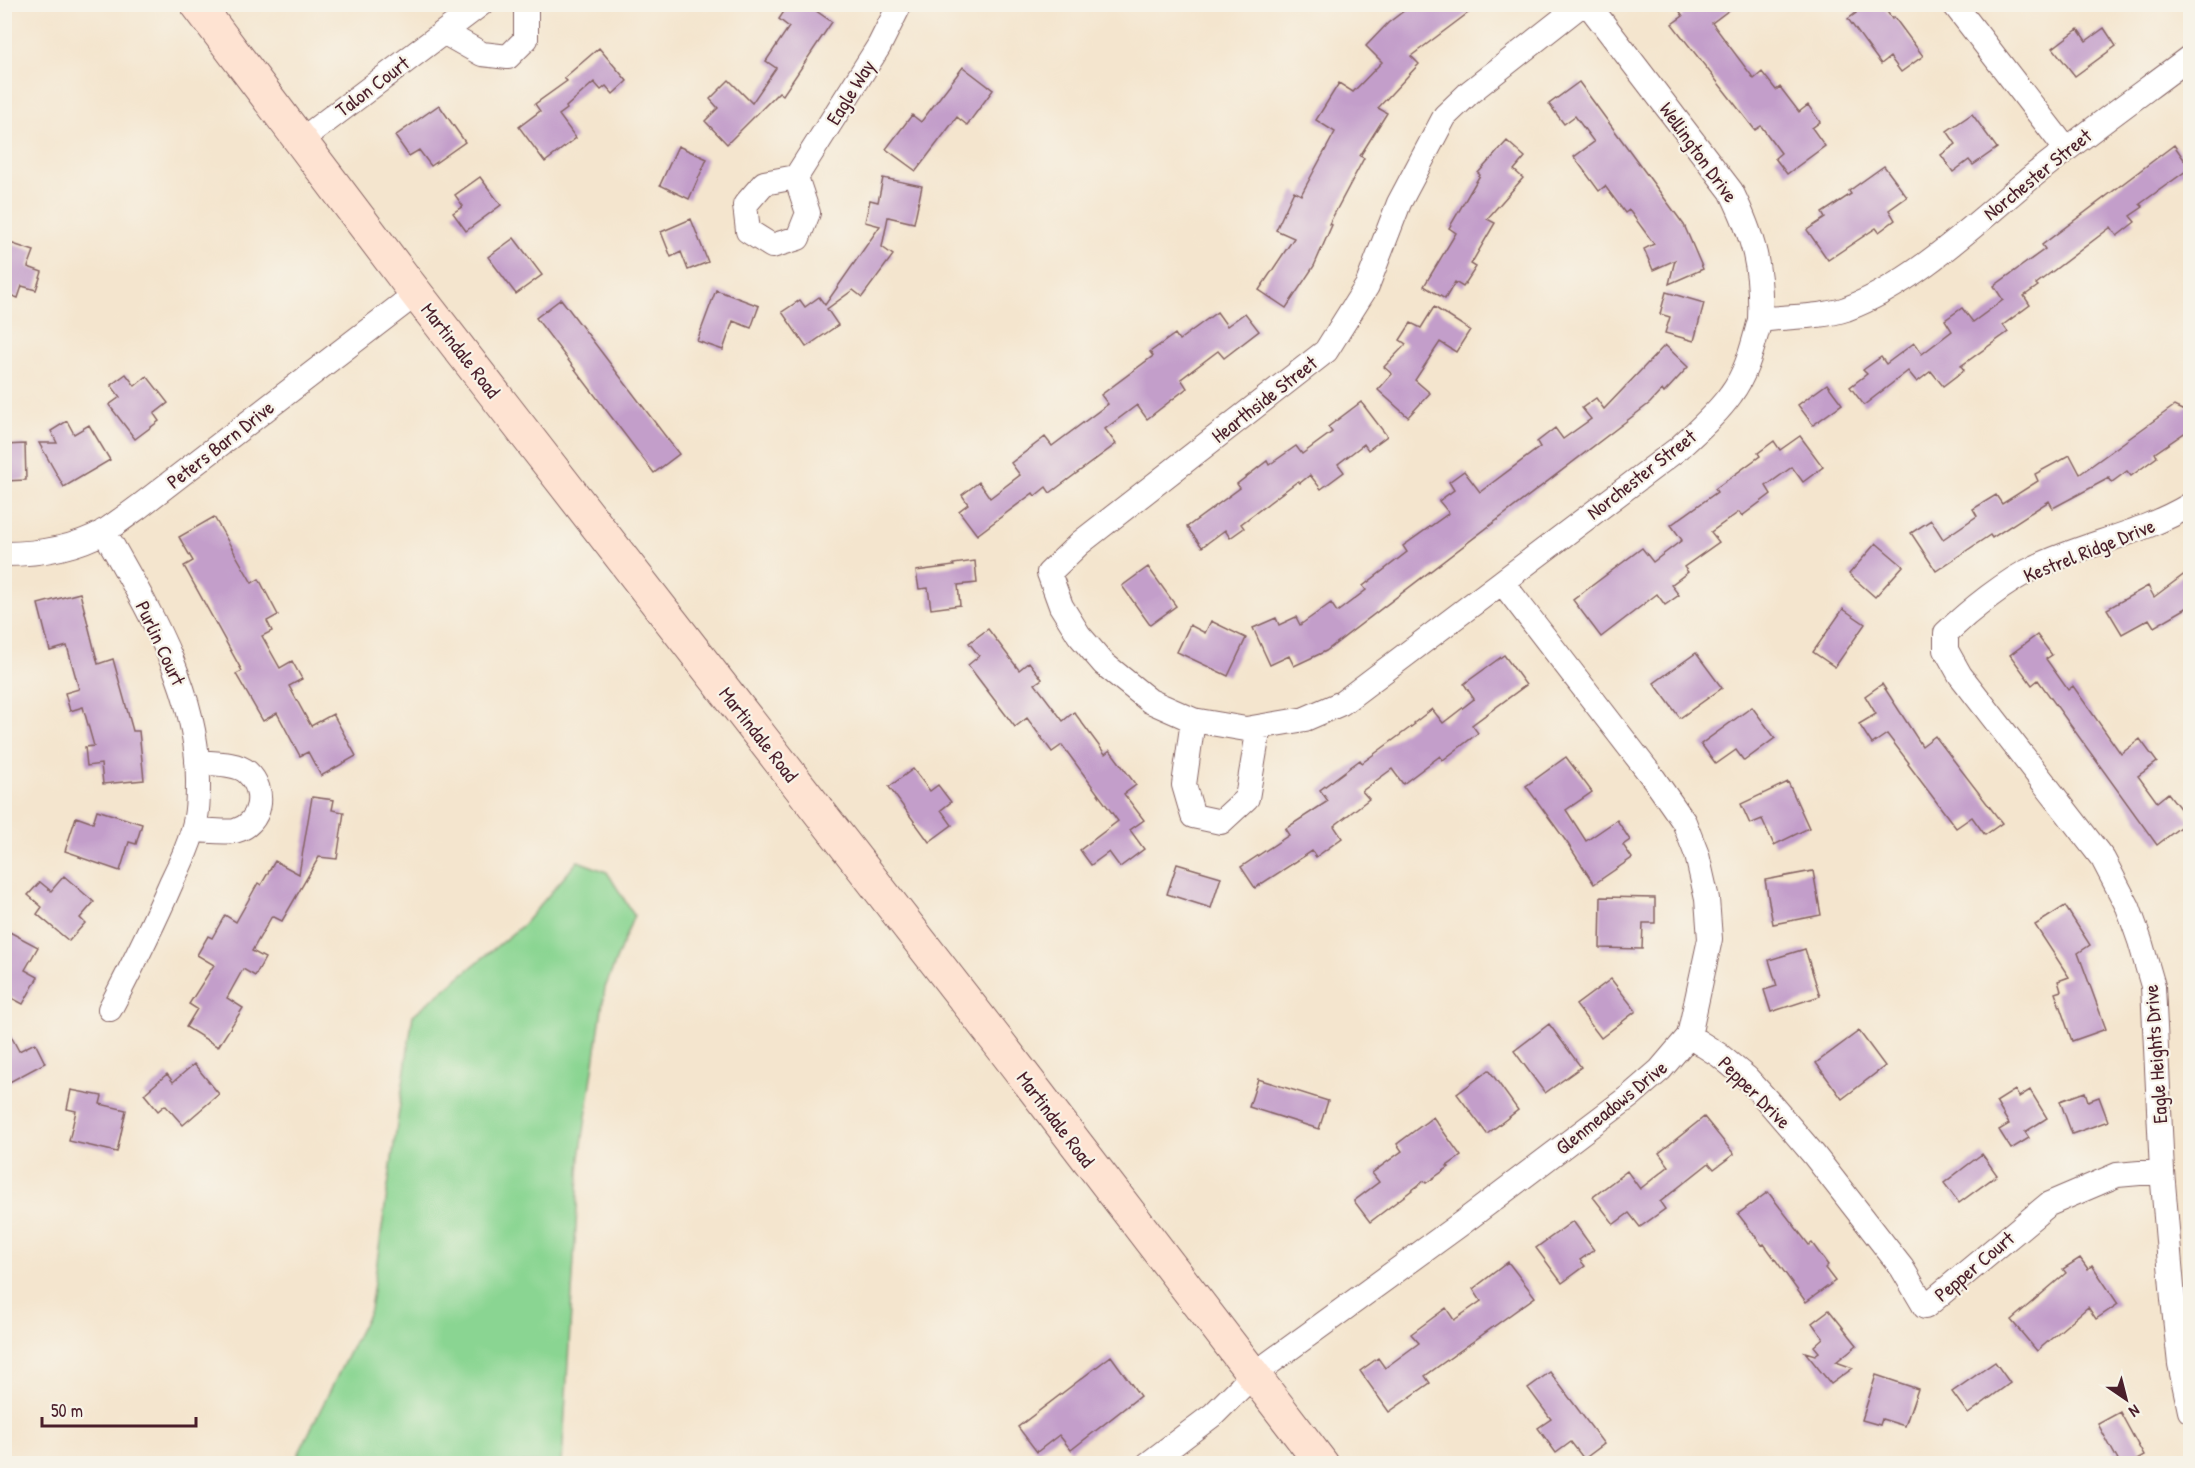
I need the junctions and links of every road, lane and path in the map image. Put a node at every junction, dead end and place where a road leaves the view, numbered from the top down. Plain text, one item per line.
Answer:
1 (197, 4) edge
2 (481, 4) edge
3 (526, 4) edge
4 (900, 4) edge
5 (1582, 4) edge
6 (1588, 4) edge
7 (1954, 4) edge
8 (445, 33) junction
9 (2190, 57) edge
10 (300, 141) junction
11 (2066, 149) junction
12 (796, 177) dead end
13 (417, 293) junction
14 (1760, 320) junction
15 (2190, 505) edge
16 (104, 531) junction
17 (4, 554) edge
18 (1502, 582) junction
19 (1946, 650) joint
20 (1193, 720) junction
21 (1221, 726) joint
22 (1259, 727) junction
23 (197, 762) junction
24 (193, 830) junction
25 (111, 1009) dead end
26 (1689, 1036) junction
27 (1814, 1155) joint
28 (2162, 1171) junction
29 (2182, 1299) edge
30 (1253, 1375) junction
31 (2190, 1411) edge
32 (1148, 1464) edge
33 (1322, 1464) edge

1 - 10 street, Martindale Road
2 - 8 street, Talon Court
3 - 8 street
4 - 12 street, Eagle Way
5 - 20 street, Hearthside Street
6 - 14 street, Wellington Drive
7 - 11 street
8 - 10 street, Talon Court
9 - 11 street, Norchester Street
10 - 13 street, Martindale Road
11 - 14 street, Norchester Street
13 - 16 street, Peters Barn Drive
13 - 30 street, Martindale Road
14 - 18 street, Norchester Street
15 - 19 street, Kestrel Ridge Drive
16 - 17 street, Peters Barn Drive
16 - 23 street, Purlin Court
18 - 22 street, Norchester Street
18 - 26 street, Glenmeadows Drive
19 - 28 street, Eagle Heights Drive
20 - 21 street, Hearthside Street
20 - 22 street
21 - 22 street, Norchester Street
23 - 24 street, Purlin Court
23 - 24 street
24 - 25 street, Purlin Court
26 - 27 street, Pepper Drive
26 - 30 street, Glenmeadows Drive
27 - 28 street, Pepper Court
28 - 29 street, Eagle Heights Drive
29 - 31 street, Eagle Heights Drive
30 - 32 street, Glenmeadows Drive
30 - 33 street, Martindale Road

